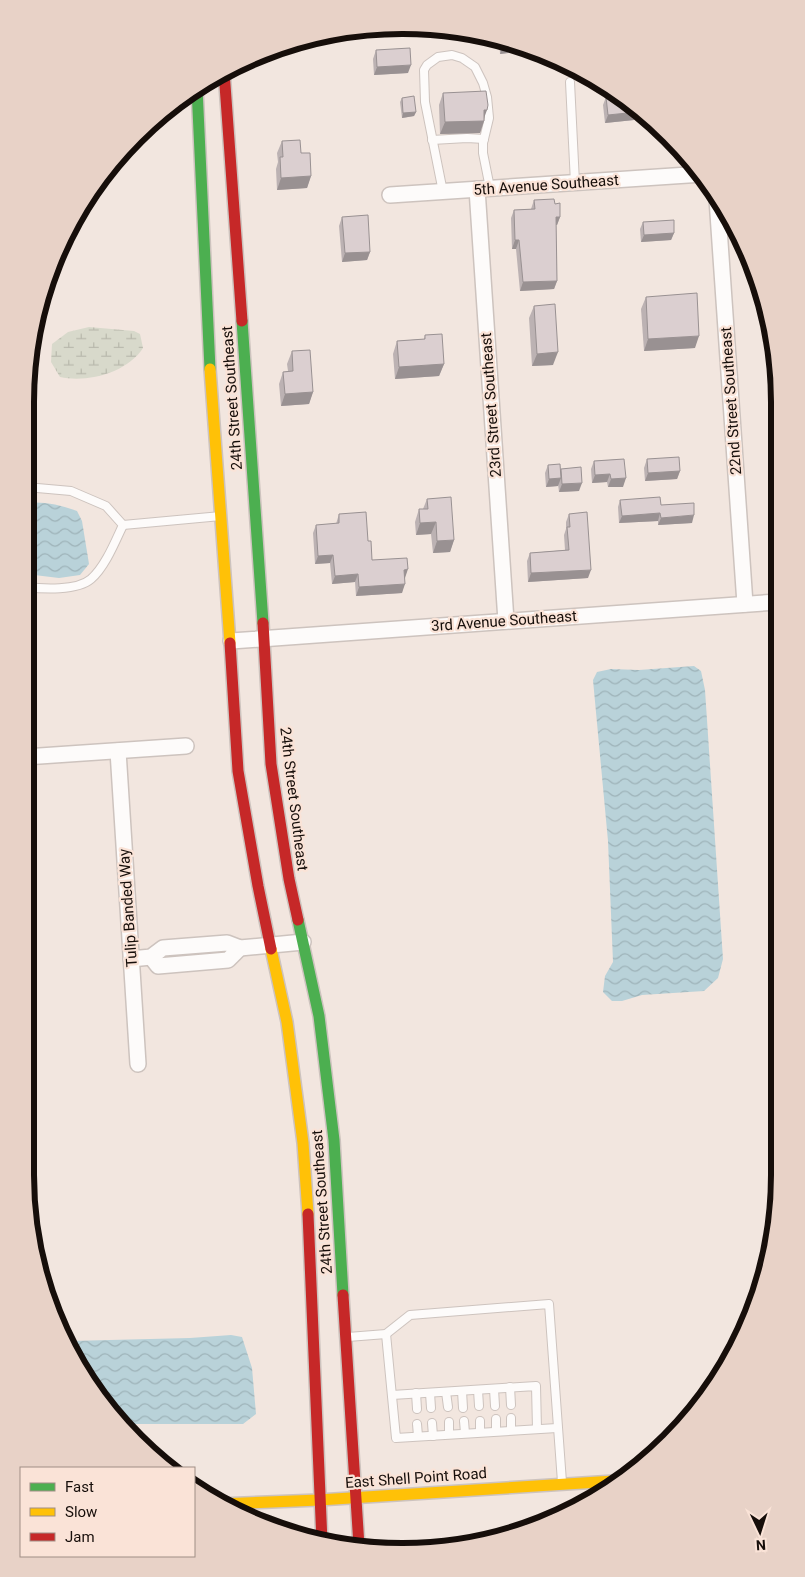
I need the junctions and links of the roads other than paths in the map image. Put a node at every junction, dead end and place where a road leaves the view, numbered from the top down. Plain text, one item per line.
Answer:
1 (225, 80) edge
2 (570, 82) dead end
3 (197, 96) edge
4 (484, 139) junction
5 (432, 140) junction
6 (692, 175) edge
7 (575, 182) junction
8 (483, 189) junction
9 (443, 192) junction
10 (390, 195) dead end
11 (718, 212) edge
12 (34, 488) edge
13 (222, 516) junction
14 (123, 525) junction
15 (34, 587) edge
16 (771, 602) edge
17 (745, 604) junction
18 (506, 621) junction
19 (264, 639) junction
20 (231, 641) junction
21 (186, 746) dead end
22 (118, 751) junction
23 (34, 756) edge
24 (303, 942) junction
25 (270, 945) junction
26 (131, 959) junction
27 (138, 1064) dead end
28 (386, 1334) junction
29 (346, 1337) junction
30 (510, 1387) junction
31 (494, 1388) junction
32 (462, 1390) junction
33 (478, 1390) junction
34 (446, 1392) junction
35 (430, 1393) junction
36 (416, 1394) junction
37 (392, 1395) junction
38 (511, 1405) dead end
39 (479, 1406) dead end
40 (495, 1406) dead end
41 (448, 1407) dead end
42 (431, 1408) dead end
43 (463, 1408) dead end
44 (417, 1409) dead end
45 (511, 1418) dead end
46 (496, 1419) dead end
47 (480, 1420) dead end
48 (464, 1421) dead end
49 (449, 1422) dead end
50 (432, 1423) dead end
51 (417, 1424) dead end
52 (557, 1428) junction
53 (537, 1429) junction
54 (511, 1430) junction
55 (496, 1431) junction
56 (480, 1432) junction
57 (465, 1433) junction
58 (450, 1434) junction
59 (418, 1436) junction
60 (433, 1436) junction
61 (606, 1481) edge
62 (562, 1484) junction
63 (355, 1497) junction
64 (319, 1500) junction
65 (236, 1503) edge
66 (321, 1534) edge
67 (359, 1540) edge

1 - 19 street, 24th Street Southeast
2 - 7 lane
3 - 13 street, 24th Street Southeast
4 - 5 lane
4 - 5 lane
4 - 8 lane
5 - 9 lane
6 - 7 street, 5th Avenue Southeast
7 - 8 street, 5th Avenue Southeast
8 - 9 street, 5th Avenue Southeast
8 - 18 street, 23rd Street Southeast
9 - 10 street, 5th Avenue Southeast
11 - 17 street, 22nd Street Southeast
12 - 14 lane
13 - 14 lane
13 - 20 street, 24th Street Southeast
14 - 15 lane
16 - 17 street, 3rd Avenue Southeast
17 - 18 street, 3rd Avenue Southeast
18 - 19 street, 3rd Avenue Southeast
19 - 20 street, 3rd Avenue Southeast
19 - 24 street, 24th Street Southeast
20 - 25 street, 24th Street Southeast
21 - 22 street
22 - 23 street
22 - 26 street, Tulip Banded Way
24 - 25 street
24 - 29 street, 24th Street Southeast
25 - 26 street
25 - 64 street, 24th Street Southeast
26 - 27 street, Tulip Banded Way
28 - 29 lane
28 - 37 lane
28 - 52 lane
29 - 63 street, 24th Street Southeast
30 - 31 lane
30 - 38 lane
30 - 53 lane
31 - 33 lane
31 - 40 lane
32 - 33 lane
32 - 34 lane
32 - 43 lane
33 - 39 lane
34 - 35 lane
34 - 41 lane
35 - 36 lane
35 - 42 lane
36 - 37 lane
36 - 44 lane
37 - 59 lane
45 - 54 lane
46 - 55 lane
47 - 56 lane
48 - 57 lane
49 - 58 lane
50 - 60 lane
51 - 59 lane
52 - 53 lane
52 - 62 lane
53 - 54 lane
54 - 55 lane
55 - 56 lane
56 - 57 lane
57 - 58 lane
58 - 60 lane
59 - 60 lane
61 - 62 street, East Shell Point Road
62 - 63 street, East Shell Point Road
63 - 64 street, East Shell Point Road
63 - 67 street, 24th Street Southeast
64 - 65 street, East Shell Point Road
64 - 66 street, 24th Street Southeast

